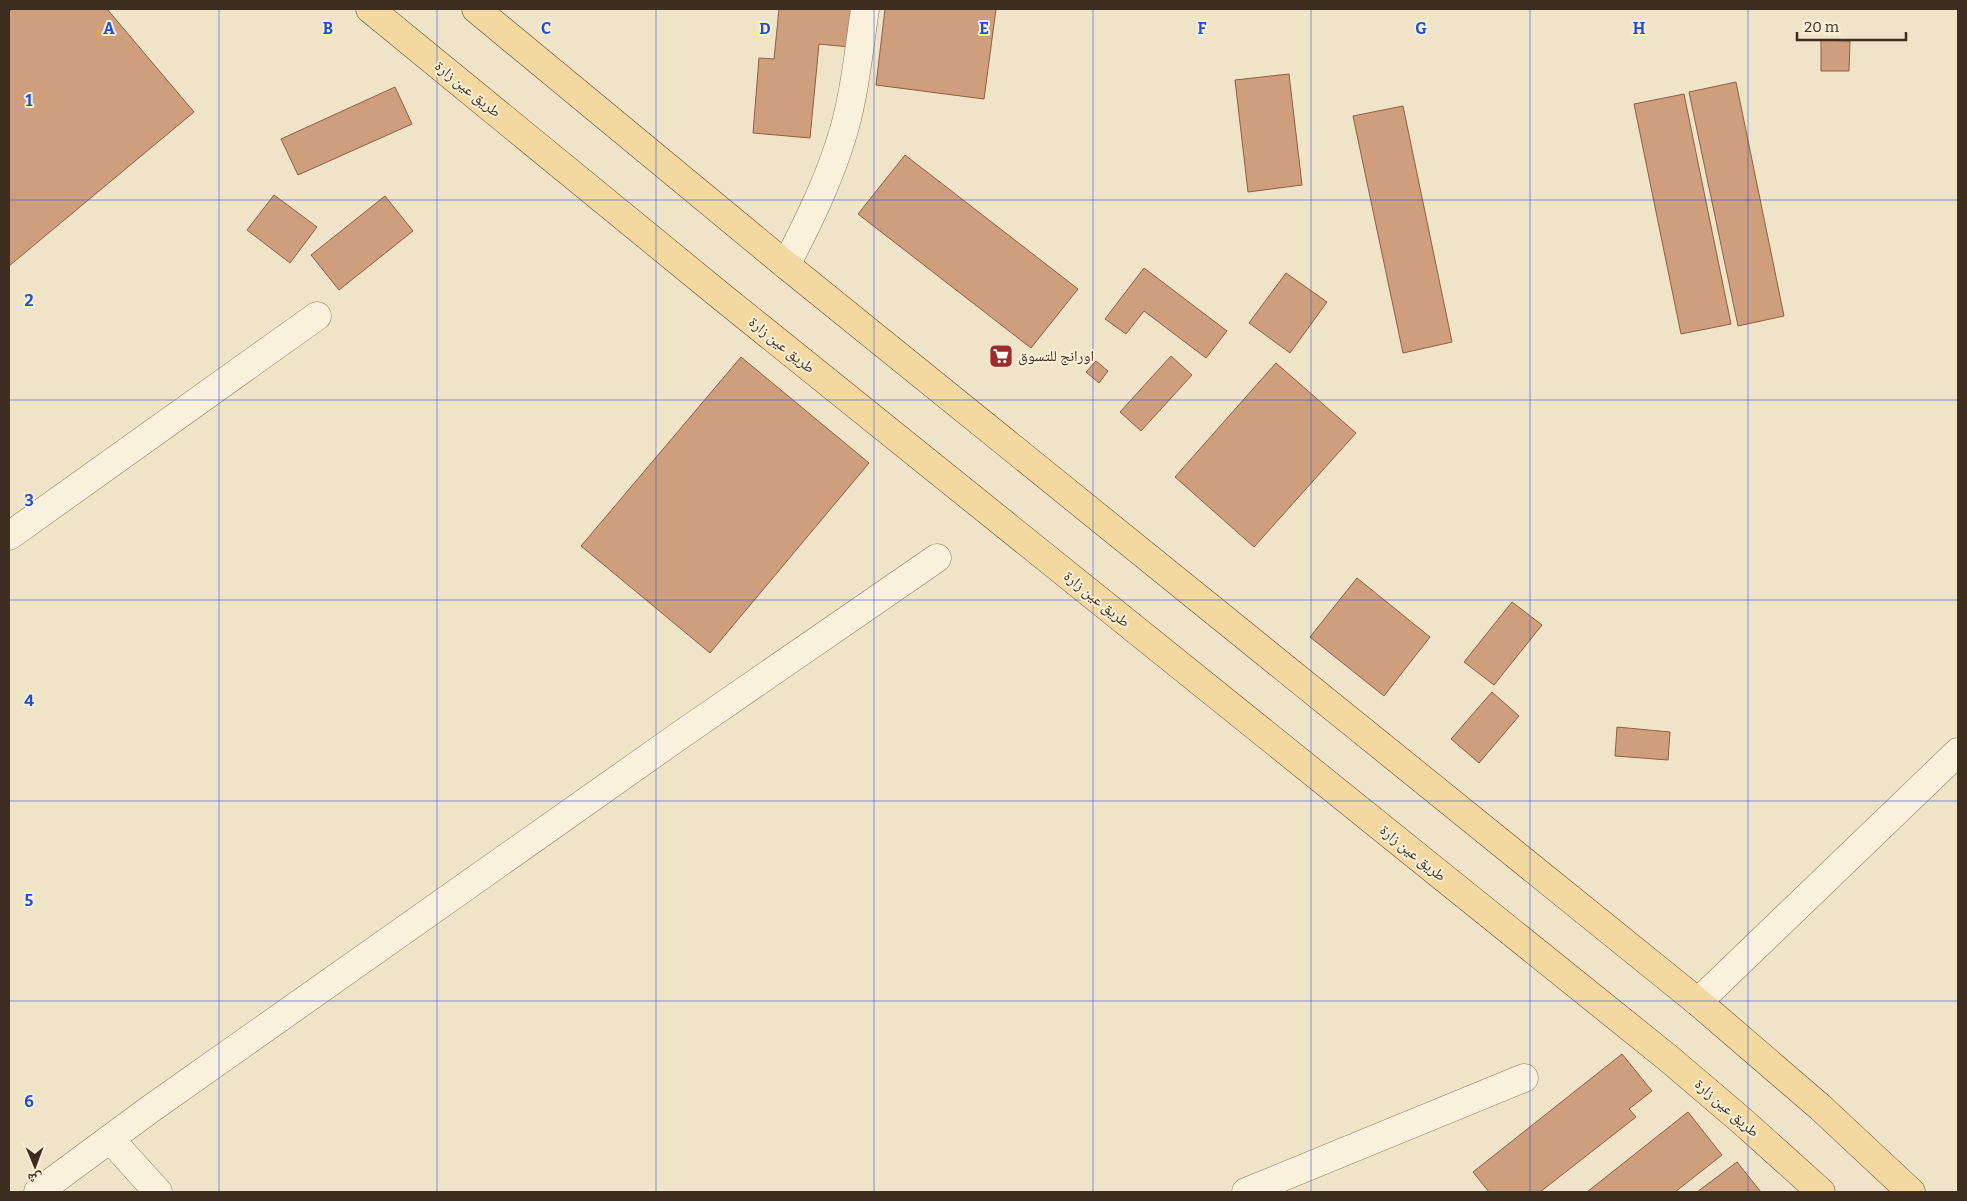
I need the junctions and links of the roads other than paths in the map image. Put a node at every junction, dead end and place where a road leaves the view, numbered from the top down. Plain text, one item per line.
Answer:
1 (370, 9) edge
2 (476, 9) edge
3 (865, 9) edge
4 (786, 264) junction
5 (317, 316) dead end
6 (9, 536) edge
7 (937, 558) dead end
8 (1958, 752) edge
9 (1698, 1002) junction
10 (1524, 1078) dead end
11 (110, 1139) junction
12 (38, 1192) edge
13 (158, 1192) edge
14 (1246, 1192) edge
15 (1821, 1192) edge
16 (1911, 1192) edge

1 - 15 main road, طريق عين زارة
2 - 4 main road
3 - 4 street
4 - 9 main road
5 - 6 street
7 - 11 street
8 - 9 street
9 - 16 main road
10 - 14 street
11 - 12 street
11 - 13 street

